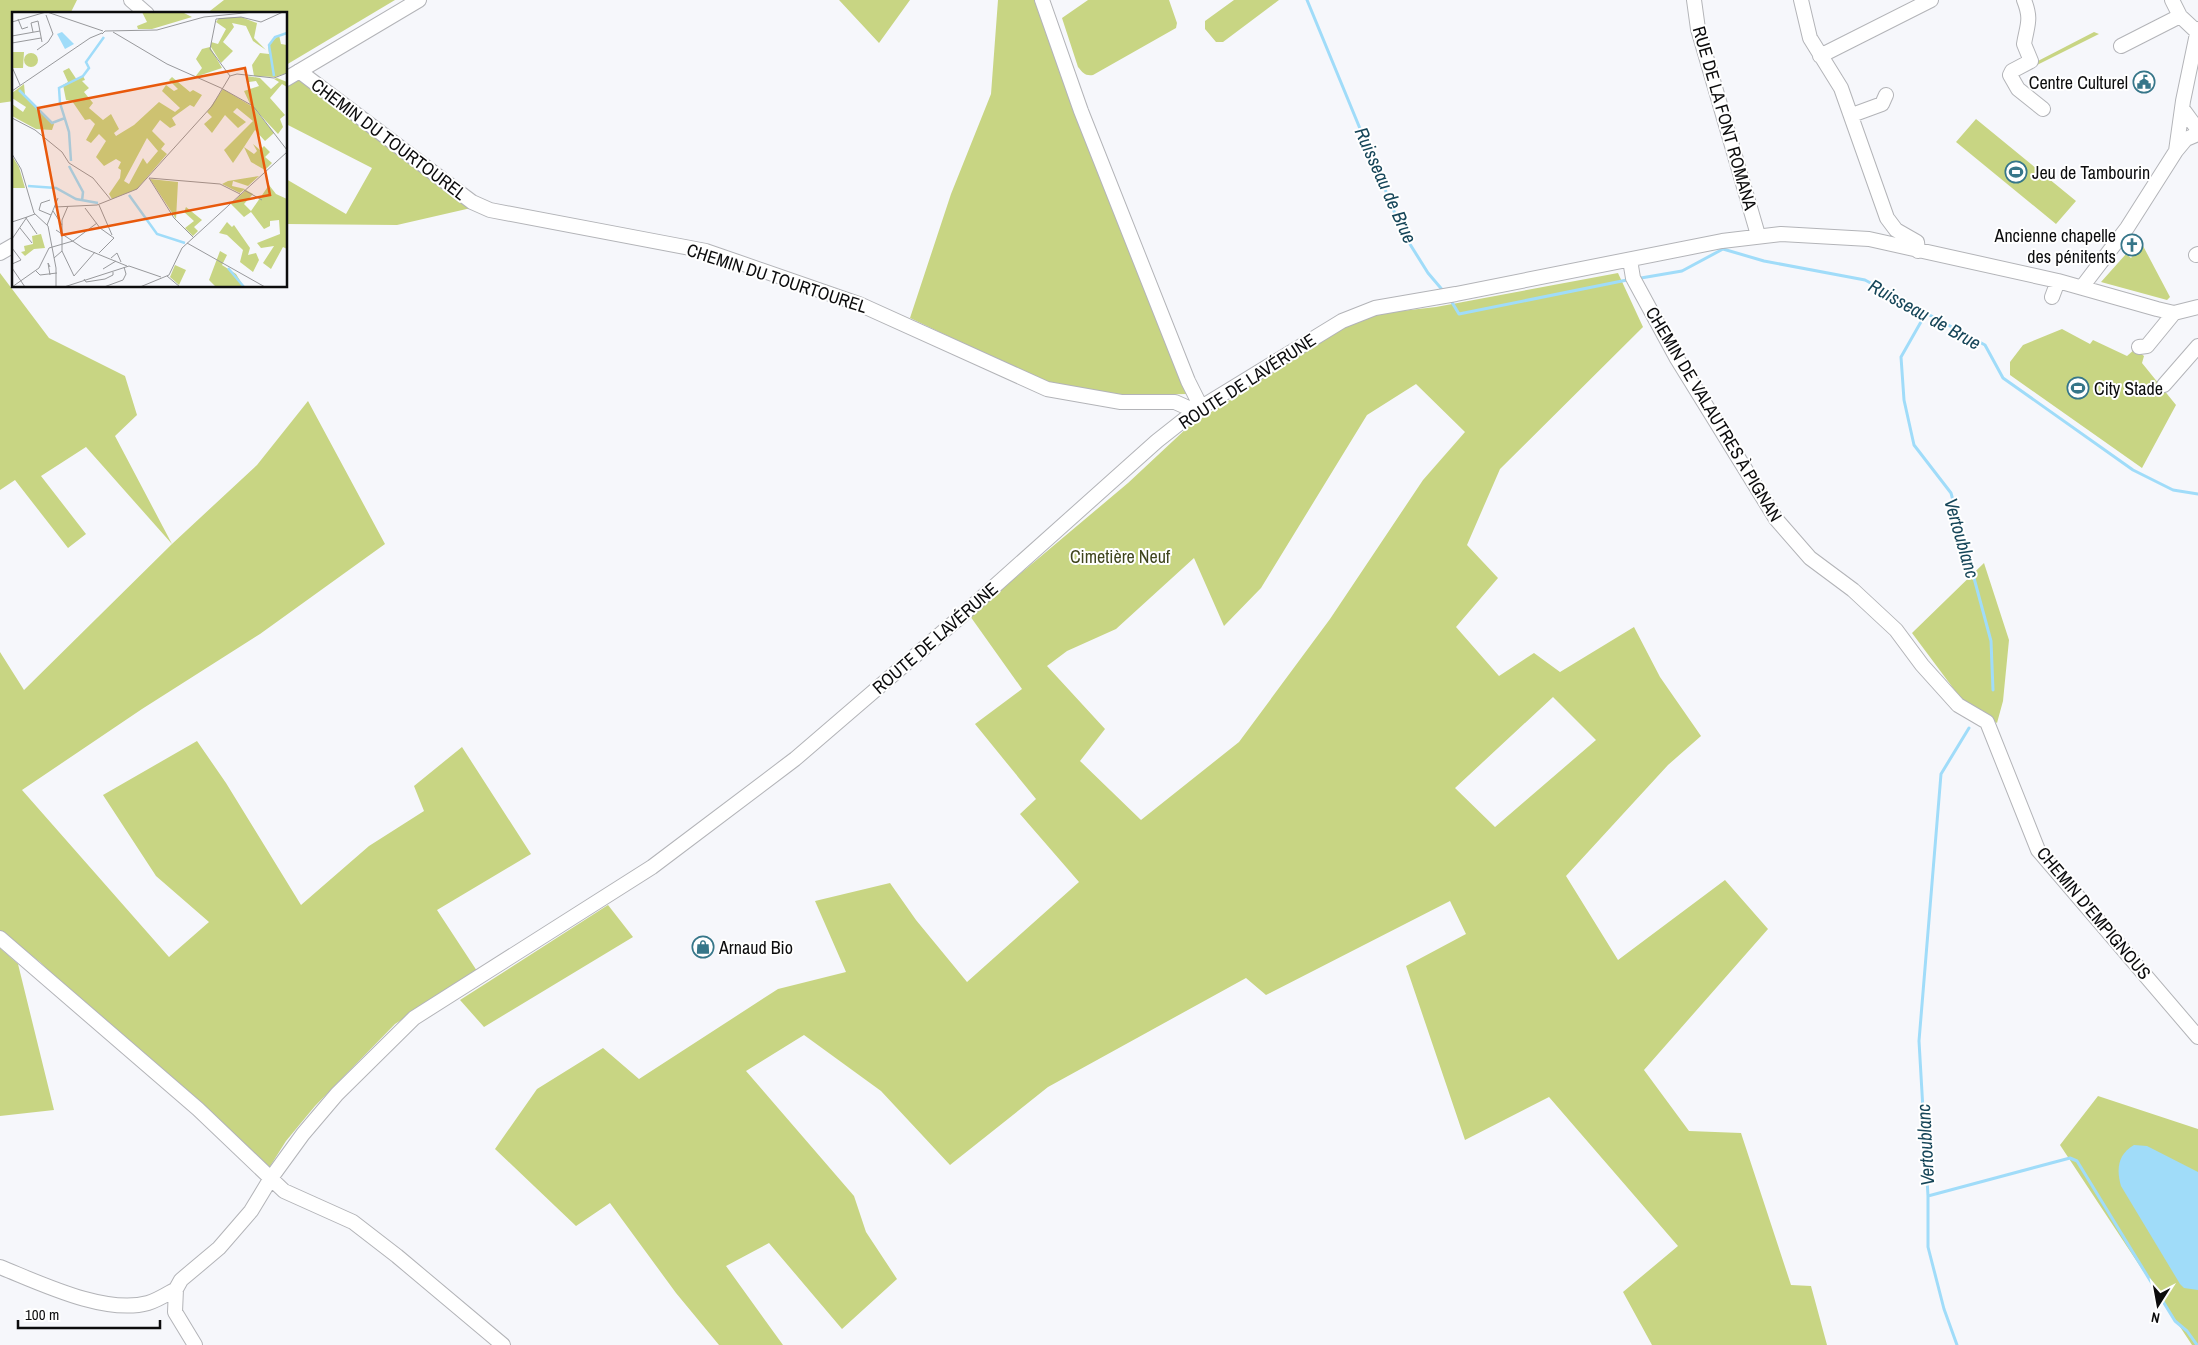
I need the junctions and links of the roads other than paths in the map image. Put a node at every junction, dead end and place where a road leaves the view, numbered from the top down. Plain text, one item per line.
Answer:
1 (131, 0) edge
2 (419, 0) edge
3 (1042, 0) edge
4 (1694, 0) edge
5 (1801, 0) edge
6 (1931, 0) edge
7 (2024, 0) edge
8 (2172, 0) edge
9 (145, 12) edge
10 (2180, 16) junction
11 (2198, 32) edge
12 (2122, 46) dead end
13 (1820, 56) junction
14 (299, 71) junction
15 (288, 78) edge
16 (1886, 95) dead end
17 (2043, 108) dead end
18 (2182, 108) junction
19 (1852, 115) junction
20 (2198, 130) edge
21 (2198, 134) edge
22 (2176, 151) junction
23 (1758, 235) junction
24 (12, 246) edge
25 (1918, 251) junction
26 (0, 253) edge
27 (1630, 260) junction
28 (2058, 281) junction
29 (2082, 287) junction
30 (2052, 297) dead end
31 (2198, 307) edge
32 (2174, 312) junction
33 (2198, 346) edge
34 (2139, 347) dead end
35 (2164, 385) dead end
36 (1198, 409) junction
37 (1987, 722) joint
38 (0, 938) edge
39 (2198, 1037) edge
40 (271, 1178) junction
41 (0, 1267) edge
42 (176, 1289) junction
43 (195, 1345) edge
44 (502, 1345) edge

1 - 9 street
2 - 14 street
3 - 36 street
4 - 23 street, RUE DE LA FONT ROMANA
5 - 13 street
6 - 13 street
7 - 17 street
8 - 10 street
10 - 11 street
10 - 12 street
11 - 18 street
13 - 19 street
14 - 15 street
14 - 36 street, CHEMIN DU TOURTOUREL
16 - 19 street
18 - 20 street
18 - 22 street
19 - 25 street
21 - 22 street
22 - 29 street
23 - 25 street, ROUTE DE LAVÉRUNE
23 - 27 street, ROUTE DE LAVÉRUNE
24 - 26 street
25 - 28 street, ROUTE DE LAVÉRUNE
27 - 36 street, ROUTE DE LAVÉRUNE
27 - 37 street, CHEMIN DE VALAUTRES À PIGNAN
28 - 29 street, ROUTE DE LAVÉRUNE
28 - 30 street
29 - 32 street, ROUTE DE LAVÉRUNE
31 - 32 street
32 - 34 street
33 - 35 street
36 - 40 street, ROUTE DE LAVÉRUNE
37 - 39 street, CHEMIN D'EMPIGNOUS
38 - 40 street
40 - 42 street, ROUTE DE LAVÉRUNE
40 - 44 street
41 - 42 street
42 - 43 street

